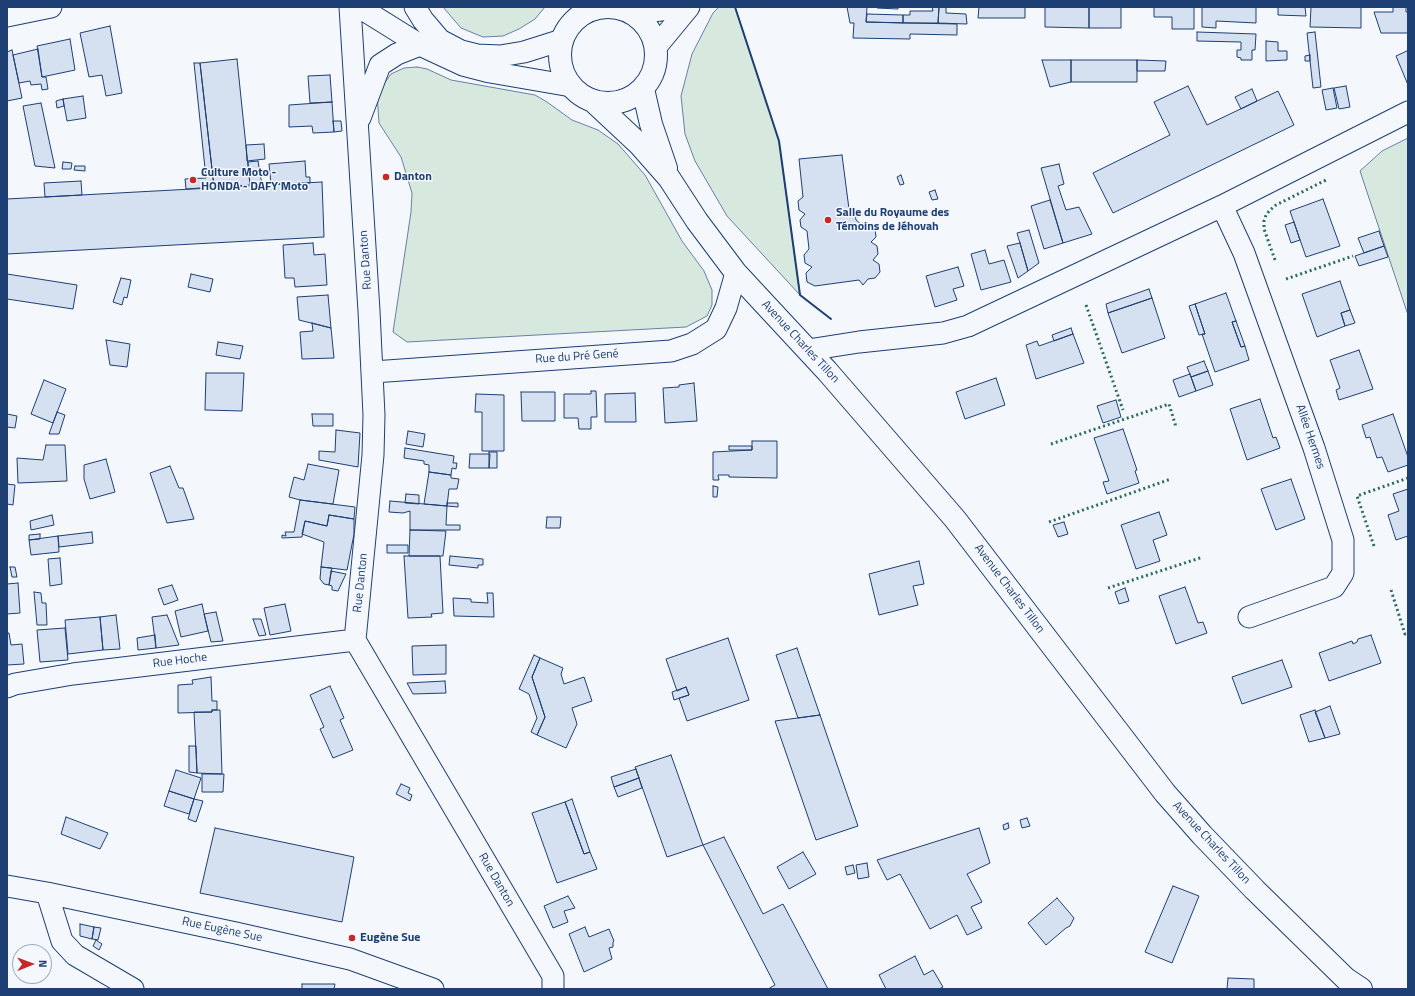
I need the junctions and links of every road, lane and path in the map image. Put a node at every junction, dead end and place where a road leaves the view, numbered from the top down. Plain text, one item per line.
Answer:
1 (51, 7) edge
2 (350, 7) edge
3 (359, 7) edge
4 (415, 7) edge
5 (681, 7) edge
6 (689, 7) edge
7 (622, 9) edge
8 (576, 13) edge
9 (7, 16) edge
10 (562, 40) junction
11 (420, 45) junction
12 (656, 48) junction
13 (571, 86) junction
14 (643, 89) junction
15 (594, 102) junction
16 (1408, 112) edge
17 (358, 123) junction
18 (669, 178) junction
19 (1222, 206) junction
20 (736, 273) junction
21 (808, 350) junction
22 (373, 372) junction
23 (1249, 617) dead end
24 (355, 640) junction
25 (7, 687) edge
26 (7, 886) edge
27 (47, 893) junction
28 (133, 989) edge
29 (431, 989) edge
30 (553, 989) edge
31 (1361, 989) edge

1 - 9 street
2 - 17 street, Rue Danton
3 - 11 street
4 - 10 street
5 - 7 street
6 - 12 street
7 - 8 street
7 - 12 street
8 - 10 street
10 - 13 street
11 - 13 street
11 - 17 street, Rue Danton
12 - 14 street
13 - 15 street
14 - 15 street
14 - 18 street, Avenue Charles Tillon
15 - 18 street, Avenue Charles Tillon
16 - 19 street
17 - 22 street, Rue Danton
18 - 20 street, Avenue Charles Tillon
19 - 21 street
19 - 23 street, Allée Hermes
20 - 21 street, Avenue Charles Tillon
20 - 22 street, Rue du Pré Gené
21 - 31 street, Avenue Charles Tillon
22 - 24 street, Rue Danton
24 - 25 street, Rue Hoche
24 - 30 street, Rue Danton
26 - 27 street, Rue Eugène Sue
27 - 28 street
27 - 29 street, Rue Eugène Sue

